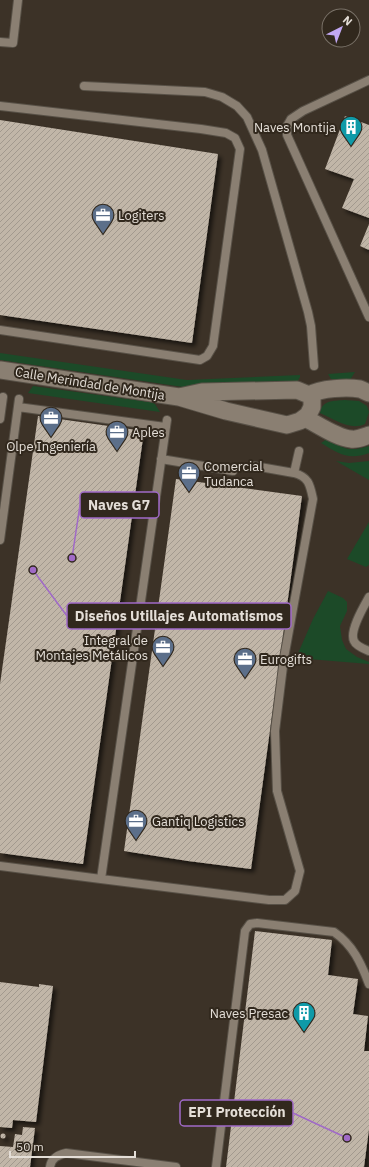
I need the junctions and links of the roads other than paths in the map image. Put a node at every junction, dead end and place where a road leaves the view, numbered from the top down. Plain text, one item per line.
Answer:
1 (18, 0) edge
2 (0, 42) edge
3 (369, 80) edge
4 (84, 86) dead end
5 (0, 106) edge
6 (369, 317) edge
7 (0, 330) edge
8 (314, 366) dead end
9 (0, 370) edge
10 (369, 393) edge
11 (310, 395) junction
12 (4, 397) dead end
13 (179, 397) junction
14 (0, 416) edge
15 (305, 418) junction
16 (369, 435) edge
17 (299, 451) dead end
18 (161, 459) junction
19 (254, 466) dead end
20 (233, 471) dead end
21 (294, 472) junction
22 (0, 540) edge
23 (369, 597) edge
24 (369, 651) edge
25 (0, 866) edge
26 (101, 879) junction
27 (369, 984) edge
28 (50, 1167) edge
29 (176, 1167) edge
30 (216, 1167) edge

1 - 2 lane
3 - 6 lane
4 - 8 lane
5 - 7 lane
9 - 13 street, Calle Merindad de Montija
10 - 11 street, Calle Merindad de Montija
11 - 13 street, Calle Merindad de Montija
11 - 15 street
12 - 14 lane
13 - 15 street, Calle Merindad de Montija
15 - 16 street
17 - 21 lane
18 - 20 lane
18 - 22 lane
18 - 26 lane
19 - 21 lane
21 - 26 lane
23 - 24 lane
25 - 26 lane
27 - 30 lane
28 - 29 lane

